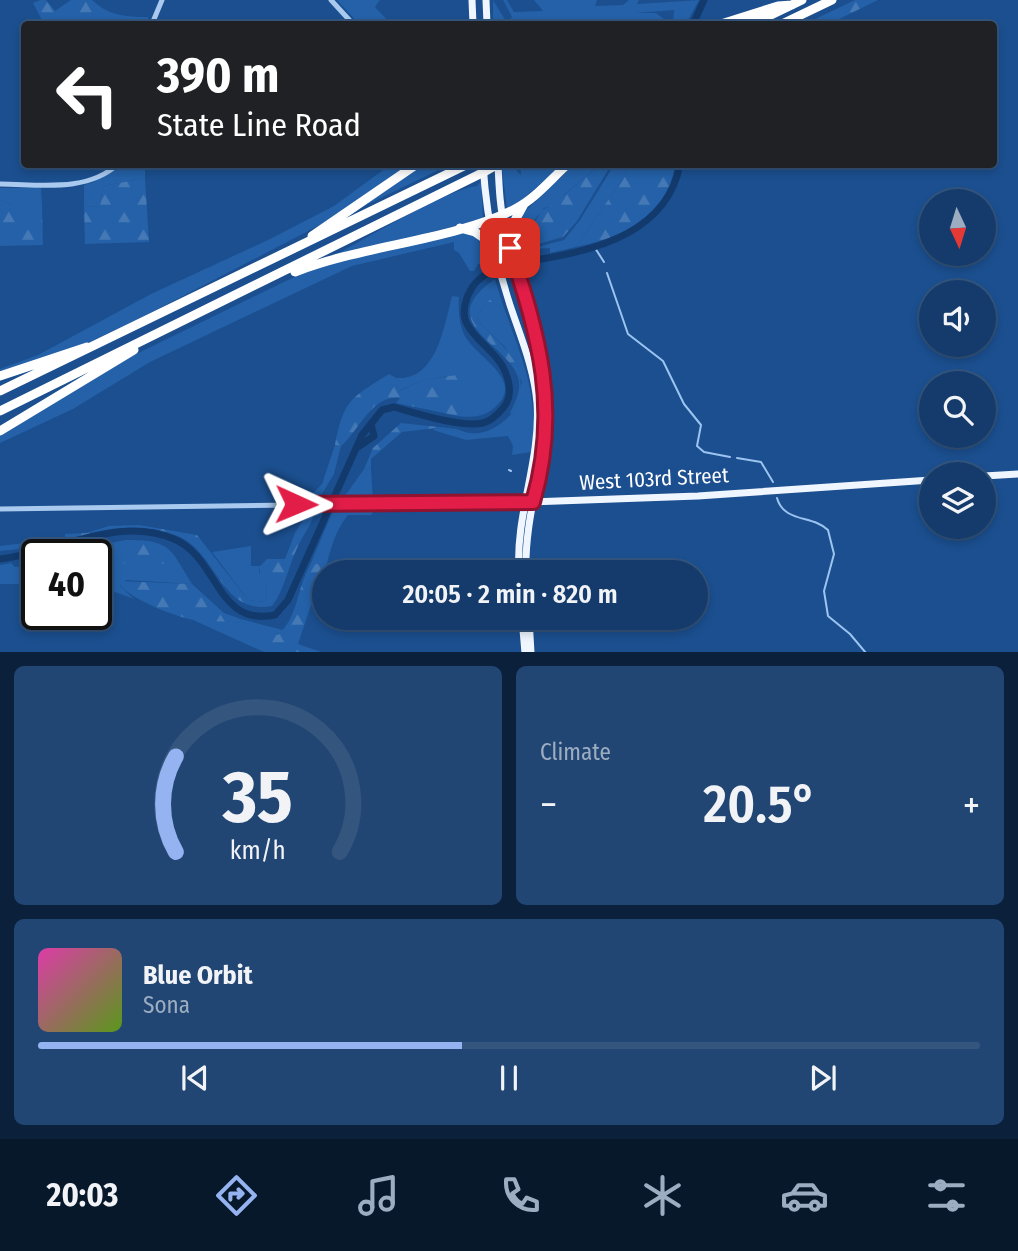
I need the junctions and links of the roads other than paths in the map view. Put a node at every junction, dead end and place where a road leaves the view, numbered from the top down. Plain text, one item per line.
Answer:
1 (162, 0) edge
2 (331, 0) edge
3 (472, 0) edge
4 (485, 0) edge
5 (802, 0) edge
6 (832, 0) edge
7 (792, 5) junction
8 (153, 21) edge
9 (350, 21) edge
10 (472, 21) edge
11 (488, 21) edge
12 (731, 21) edge
13 (758, 21) edge
14 (788, 21) edge
15 (112, 168) edge
16 (411, 168) edge
17 (460, 168) edge
18 (483, 168) edge
19 (490, 168) edge
20 (498, 168) edge
21 (563, 168) edge
22 (0, 184) edge
23 (524, 203) junction
24 (502, 214) junction
25 (488, 220) junction
26 (459, 228) junction
27 (309, 241) junction
28 (510, 248) junction
29 (495, 249) junction
30 (277, 275) junction
31 (136, 345) junction
32 (95, 347) junction
33 (0, 376) edge
34 (0, 391) edge
35 (0, 411) edge
36 (0, 431) edge
37 (1018, 474) edge
38 (996, 475) edge
39 (919, 481) edge
40 (529, 502) junction
41 (0, 509) edge
42 (519, 560) edge
43 (526, 560) edge
44 (523, 630) edge
45 (530, 630) edge
46 (525, 652) edge
47 (531, 652) edge

1 - 8 street
2 - 9 street
3 - 10 main road
4 - 11 main road
5 - 7 highway
6 - 14 highway
7 - 12 highway
7 - 13 highway
15 - 22 street
16 - 27 highway
17 - 27 highway
18 - 25 main road
19 - 30 highway, bridge
20 - 24 main road
21 - 23 highway
23 - 24 highway
23 - 28 highway
24 - 25 highway
24 - 28 main road
25 - 26 highway
25 - 29 main road
26 - 29 highway
26 - 30 highway
27 - 32 highway
28 - 40 main road
29 - 40 main road
30 - 31 highway
31 - 35 highway
31 - 36 highway
32 - 33 highway
32 - 34 highway
37 - 38 main road
39 - 40 main road, West 103rd Street
40 - 41 street, West 103rd Street
40 - 42 main road
40 - 43 main road
44 - 46 main road
45 - 47 main road

